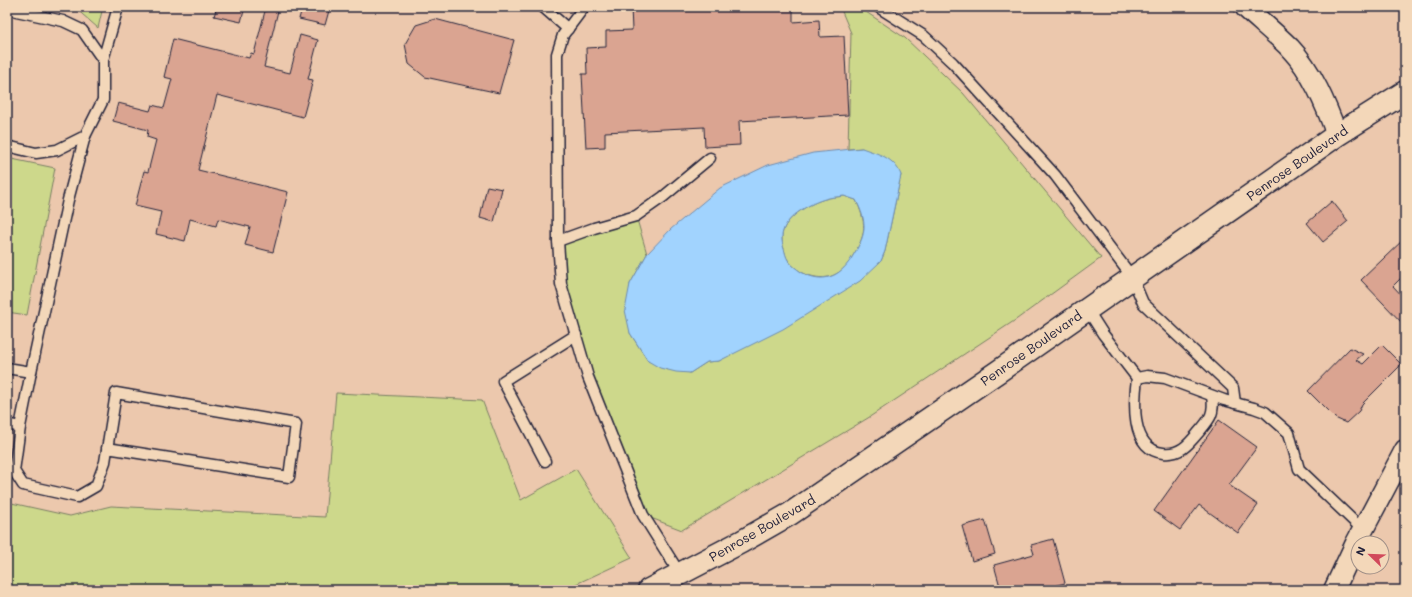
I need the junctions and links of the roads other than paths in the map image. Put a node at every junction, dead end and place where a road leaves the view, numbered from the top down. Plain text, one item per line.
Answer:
1 (118, 7) edge
2 (543, 7) edge
3 (584, 7) edge
4 (878, 7) edge
5 (1245, 7) edge
6 (7, 9) edge
7 (568, 29) junction
8 (103, 60) junction
9 (1405, 92) edge
10 (1336, 135) junction
11 (85, 136) junction
12 (7, 146) edge
13 (710, 158) dead end
14 (558, 241) junction
15 (1132, 277) junction
16 (1087, 309) junction
17 (576, 335) junction
18 (7, 368) edge
19 (31, 372) junction
20 (1137, 378) junction
21 (1212, 396) junction
22 (1235, 403) junction
23 (7, 424) edge
24 (20, 426) junction
25 (107, 448) junction
26 (1405, 450) edge
27 (545, 461) dead end
28 (1363, 530) junction
29 (680, 574) junction
30 (649, 590) edge
31 (1334, 590) edge

1 - 8 lane
2 - 7 lane
3 - 7 lane
4 - 15 lane
5 - 10 street
6 - 8 lane
7 - 14 lane
8 - 11 lane
9 - 10 street, Penrose Boulevard
10 - 15 street, Penrose Boulevard
11 - 12 lane
11 - 19 lane
13 - 14 lane
14 - 17 lane
15 - 16 street, Penrose Boulevard
15 - 22 lane
16 - 20 lane
16 - 29 street, Penrose Boulevard
17 - 27 lane
17 - 29 lane
18 - 19 lane
19 - 24 lane
20 - 21 lane
20 - 21 lane
21 - 22 lane
22 - 28 lane
23 - 24 lane
24 - 25 lane
25 - 25 lane
26 - 28 street
28 - 31 street
29 - 30 street, Penrose Boulevard

